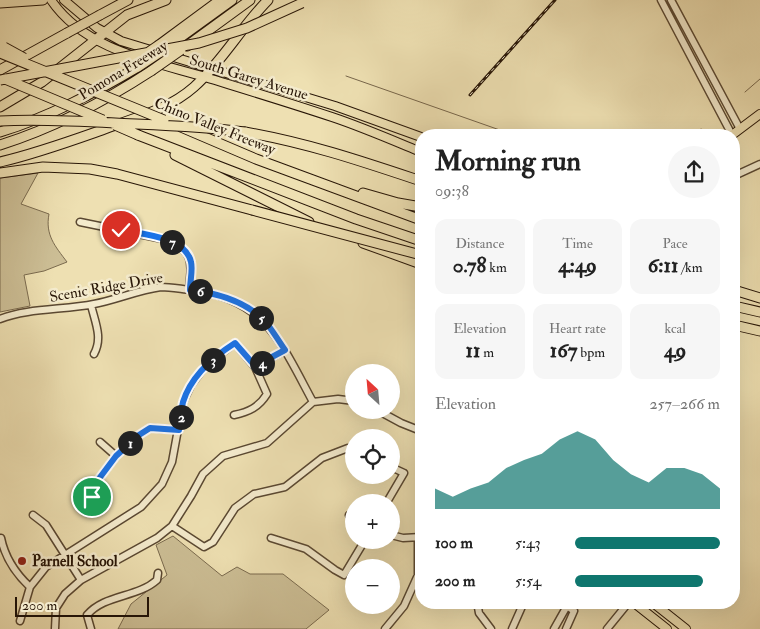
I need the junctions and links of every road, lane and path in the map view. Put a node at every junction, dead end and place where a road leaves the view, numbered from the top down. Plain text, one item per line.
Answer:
1 (43, 0) edge
2 (51, 0) edge
3 (64, 0) edge
4 (128, 0) edge
5 (166, 0) edge
6 (220, 0) edge
7 (232, 0) edge
8 (241, 0) edge
9 (250, 0) edge
10 (268, 0) edge
11 (661, 0) edge
12 (671, 0) edge
13 (304, 1) edge
14 (0, 3) edge
15 (105, 34) junction
16 (96, 40) junction
17 (1, 48) edge
18 (170, 48) junction
19 (141, 68) junction
20 (211, 69) junction
21 (0, 70) edge
22 (204, 77) junction
23 (0, 78) edge
24 (253, 92) junction
25 (284, 92) junction
26 (0, 107) edge
27 (760, 114) edge
28 (0, 121) edge
29 (0, 127) edge
30 (740, 128) joint
31 (729, 129) edge
32 (0, 132) edge
33 (415, 135) edge
34 (0, 139) edge
35 (154, 142) junction
36 (0, 145) edge
37 (415, 150) edge
38 (0, 162) edge
39 (760, 164) edge
40 (0, 172) edge
41 (740, 173) edge
42 (415, 179) edge
43 (318, 182) junction
44 (415, 206) edge
45 (415, 218) edge
46 (80, 222) dead end
47 (415, 239) edge
48 (415, 253) edge
49 (415, 262) edge
50 (190, 290) junction
51 (740, 292) edge
52 (760, 298) edge
53 (91, 305) junction
54 (740, 307) edge
55 (760, 312) edge
56 (0, 319) edge
57 (740, 327) edge
58 (760, 331) edge
59 (285, 350) junction
60 (94, 354) dead end
61 (255, 366) junction
62 (345, 399) edge
63 (313, 402) junction
64 (234, 416) dead end
65 (394, 419) edge
66 (415, 429) edge
67 (179, 430) junction
68 (100, 442) dead end
69 (345, 449) edge
70 (116, 456) junction
71 (92, 497) dead end
72 (33, 515) dead end
73 (172, 526) junction
74 (400, 537) edge
75 (1, 538) edge
76 (271, 538) dead end
77 (415, 538) edge
78 (360, 549) edge
79 (65, 554) junction
80 (158, 573) dead end
81 (82, 580) junction
82 (415, 582) edge
83 (30, 587) junction
84 (478, 609) edge
85 (520, 609) edge
86 (562, 609) edge
87 (625, 609) edge
88 (640, 609) edge
89 (661, 609) edge
90 (574, 610) edge
91 (20, 622) dead end
92 (55, 629) edge
93 (91, 629) edge
94 (385, 629) edge
95 (491, 629) edge
96 (512, 629) edge
97 (554, 629) edge
98 (566, 629) edge
99 (606, 629) edge
100 (667, 629) edge
101 (686, 629) edge

1 - 14 highway
2 - 16 main road, South Garey Avenue
3 - 15 main road, South Garey Avenue
4 - 21 highway, bridge
5 - 15 highway
6 - 18 highway, Pomona Freeway
7 - 18 highway
8 - 18 highway
9 - 18 highway, Pomona Freeway
10 - 20 highway
11 - 31 street
12 - 30 street
13 - 23 highway, bridge
15 - 16 highway
15 - 20 main road, South Garey Avenue
16 - 22 main road, South Garey Avenue
16 - 26 highway
17 - 43 highway, Chino Valley Freeway, bridge
18 - 19 highway, Pomona Freeway, bridge
18 - 19 highway, Pomona Freeway, bridge
19 - 29 highway, Pomona Freeway
19 - 32 highway
19 - 34 highway
19 - 36 highway, Pomona Freeway
20 - 22 highway
20 - 25 main road, South Garey Avenue
22 - 24 main road, South Garey Avenue
22 - 38 highway
23 - 35 highway, bridge
24 - 25 main road
24 - 37 main road, South Garey Avenue
25 - 33 main road, South Garey Avenue
27 - 30 main road
28 - 42 highway, bridge
35 - 47 highway
35 - 49 highway
39 - 41 street
40 - 48 highway, bridge
43 - 44 highway
43 - 45 highway, Chino Valley Freeway
46 - 50 street
50 - 53 street, Scenic Ridge Drive
50 - 59 street, Scenic Ridge Drive
51 - 52 highway
53 - 56 street, Scenic Ridge Drive
53 - 60 street
54 - 55 highway
57 - 58 highway
59 - 61 street
59 - 63 street, Scenic Ridge Drive
61 - 64 street
61 - 67 street
62 - 63 street
63 - 73 street
65 - 66 street
67 - 70 street
67 - 79 street
68 - 70 street
69 - 73 street
70 - 71 street
72 - 79 street
73 - 81 street
74 - 77 street
75 - 83 street
76 - 78 street
79 - 81 street
79 - 83 street
80 - 93 street
81 - 92 street
82 - 94 street
83 - 91 street
84 - 95 street
85 - 96 street
86 - 97 street
87 - 99 street
88 - 100 main road
89 - 101 main road
90 - 98 street

